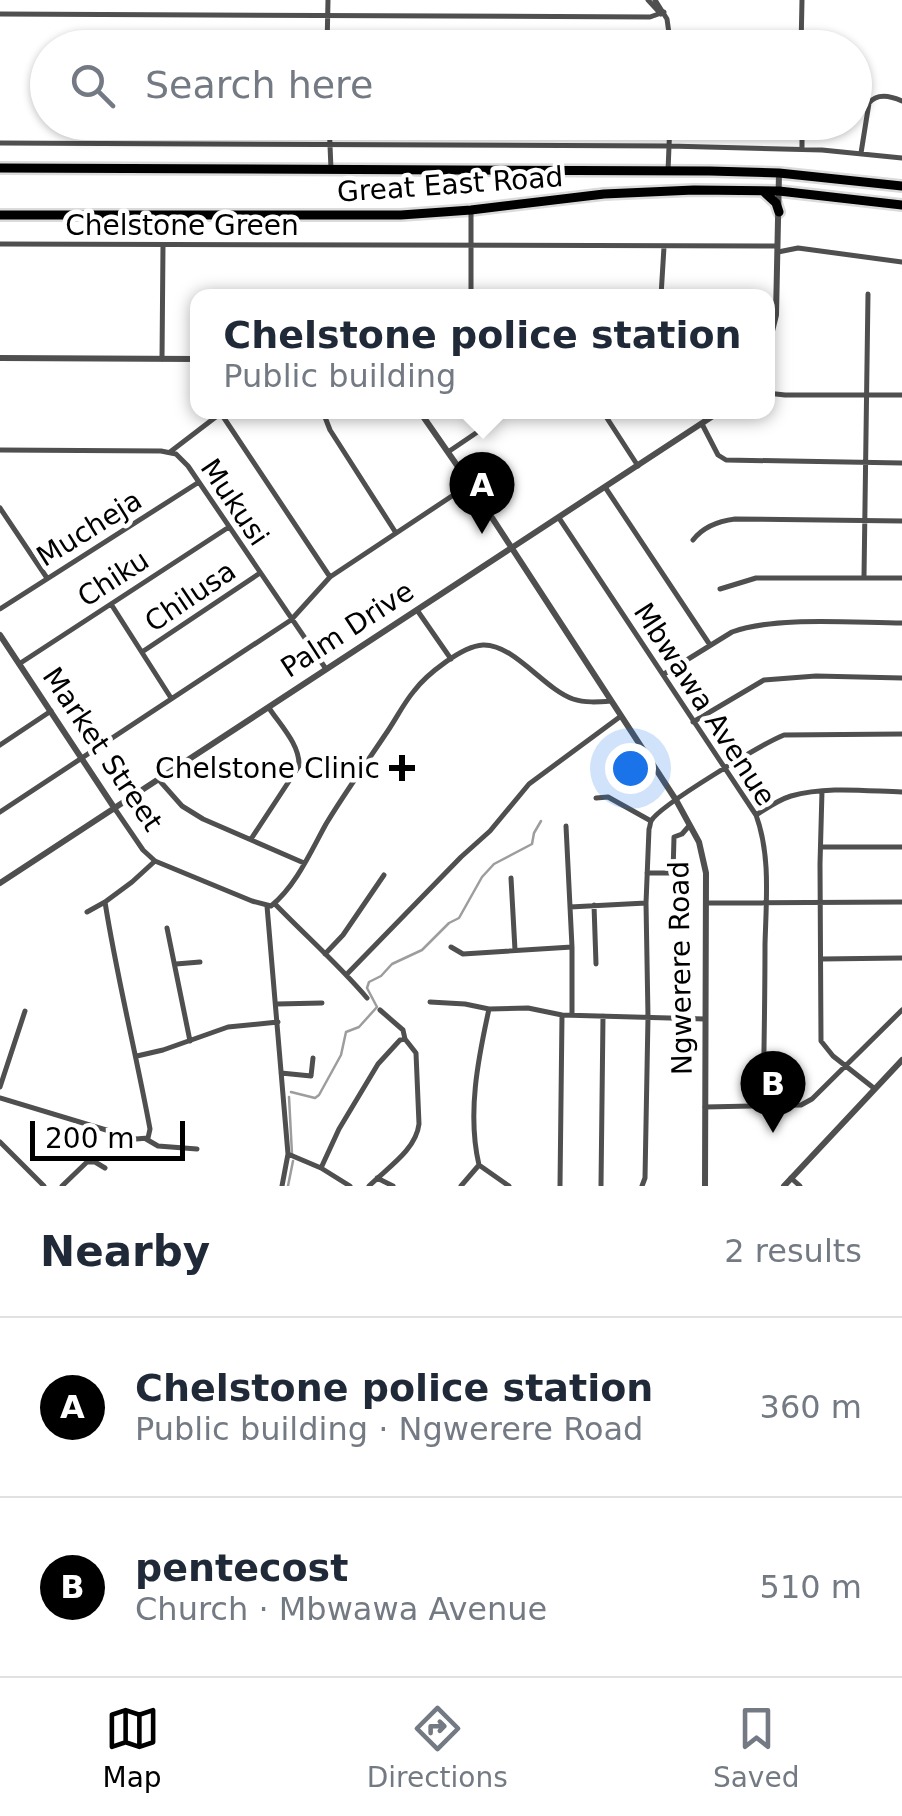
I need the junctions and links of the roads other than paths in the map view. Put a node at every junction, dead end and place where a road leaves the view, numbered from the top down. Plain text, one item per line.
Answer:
1 (328, 0) edge
2 (651, 0) edge
3 (802, 0) edge
4 (0, 14) edge
5 (328, 14) junction
6 (664, 15) junction
7 (328, 30) edge
8 (667, 30) edge
9 (802, 30) edge
10 (872, 101) edge
11 (902, 101) edge
12 (330, 140) edge
13 (669, 140) edge
14 (802, 140) edge
15 (862, 140) edge
16 (0, 143) edge
17 (330, 144) junction
18 (669, 146) junction
19 (802, 149) junction
20 (860, 153) junction
21 (902, 158) edge
22 (0, 168) edge
23 (331, 169) junction
24 (668, 171) junction
25 (779, 173) junction
26 (902, 186) edge
27 (763, 191) junction
28 (778, 192) junction
29 (795, 193) junction
30 (902, 204) edge
31 (471, 210) junction
32 (779, 212) junction
33 (0, 215) edge
34 (0, 244) edge
35 (163, 245) junction
36 (472, 245) junction
37 (664, 246) junction
38 (778, 249) junction
39 (902, 262) edge
40 (471, 289) edge
41 (662, 289) edge
42 (868, 294) dead end
43 (775, 320) edge
44 (0, 358) edge
45 (190, 358) edge
46 (162, 359) junction
47 (775, 393) edge
48 (866, 395) junction
49 (902, 396) edge
50 (211, 419) edge
51 (225, 419) edge
52 (326, 419) edge
53 (425, 419) edge
54 (497, 419) edge
55 (608, 419) edge
56 (709, 419) edge
57 (702, 424) junction
58 (0, 450) edge
59 (170, 452) junction
60 (448, 452) junction
61 (865, 462) junction
62 (902, 463) edge
63 (638, 466) junction
64 (199, 482) junction
65 (470, 484) junction
66 (604, 487) junction
67 (0, 508) edge
68 (559, 518) junction
69 (864, 520) junction
70 (902, 521) edge
71 (229, 526) junction
72 (396, 533) junction
73 (693, 540) dead end
74 (510, 548) junction
75 (260, 573) junction
76 (330, 577) junction
77 (864, 577) junction
78 (47, 578) junction
79 (902, 578) edge
80 (720, 589) dead end
81 (110, 604) junction
82 (0, 609) edge
83 (416, 610) junction
84 (291, 620) junction
85 (902, 623) edge
86 (0, 635) edge
87 (710, 644) junction
88 (142, 652) junction
89 (451, 659) junction
90 (19, 664) junction
91 (326, 670) junction
92 (664, 674) junction
93 (902, 678) edge
94 (171, 698) junction
95 (611, 702) junction
96 (269, 708) junction
97 (52, 711) junction
98 (621, 716) junction
99 (693, 722) junction
100 (902, 734) edge
101 (0, 745) edge
102 (81, 757) junction
103 (724, 769) junction
104 (158, 780) junction
105 (822, 791) junction
106 (902, 792) edge
107 (596, 798) dead end
108 (676, 800) junction
109 (115, 809) junction
110 (0, 812) edge
111 (756, 815) junction
112 (651, 821) junction
113 (691, 824) junction
114 (566, 826) dead end
115 (251, 839) junction
116 (822, 847) junction
117 (902, 847) edge
118 (155, 861) junction
119 (304, 863) junction
120 (648, 873) junction
121 (384, 875) dead end
122 (511, 878) dead end
123 (0, 883) edge
124 (105, 902) junction
125 (902, 902) edge
126 (646, 903) junction
127 (706, 903) junction
128 (766, 903) junction
129 (820, 903) junction
130 (275, 904) junction
131 (594, 905) junction
132 (267, 906) junction
133 (570, 907) junction
134 (86, 912) dead end
135 (166, 928) dead end
136 (450, 947) dead end
137 (572, 947) junction
138 (516, 950) junction
139 (325, 954) junction
140 (902, 958) edge
141 (821, 959) junction
142 (200, 962) dead end
143 (176, 964) junction
144 (596, 964) dead end
145 (348, 974) junction
146 (367, 998) dead end
147 (430, 1002) dead end
148 (322, 1003) dead end
149 (276, 1004) junction
150 (490, 1008) junction
151 (380, 1010) dead end
152 (902, 1010) edge
153 (25, 1012) dead end
154 (562, 1015) junction
155 (572, 1015) junction
156 (603, 1016) junction
157 (648, 1017) junction
158 (705, 1020) junction
159 (278, 1022) junction
160 (405, 1039) junction
161 (190, 1041) junction
162 (136, 1056) junction
163 (313, 1058) dead end
164 (902, 1060) edge
165 (848, 1066) junction
166 (894, 1068) junction
167 (282, 1073) junction
168 (902, 1075) edge
169 (0, 1087) edge
170 (874, 1089) junction
171 (0, 1098) edge
172 (705, 1108) junction
173 (763, 1108) junction
174 (146, 1139) junction
175 (0, 1142) edge
176 (197, 1150) dead end
177 (288, 1154) junction
178 (479, 1164) junction
179 (104, 1168) dead end
180 (321, 1168) junction
181 (376, 1178) junction
182 (791, 1178) junction
183 (44, 1186) edge
184 (62, 1186) edge
185 (282, 1186) edge
186 (350, 1186) edge
187 (369, 1186) edge
188 (392, 1186) edge
189 (461, 1186) edge
190 (509, 1186) edge
191 (560, 1186) edge
192 (601, 1186) edge
193 (646, 1186) edge
194 (705, 1186) edge
195 (784, 1186) edge
196 (800, 1186) edge

1 - 5 street
2 - 6 street
3 - 9 street
4 - 5 street
5 - 6 street
5 - 7 street
6 - 8 street
10 - 11 street
12 - 17 street
13 - 18 street
14 - 19 street
15 - 20 street
16 - 17 street
17 - 18 street
17 - 23 street
18 - 19 street
18 - 24 street
19 - 20 street
20 - 21 street
22 - 23 main road, Great East Road
23 - 24 main road, Great East Road
24 - 25 main road, Great East Road
25 - 26 main road, Great East Road
25 - 28 street
27 - 28 main road, Great East Road
27 - 31 main road, Great East Road
27 - 32 main road
28 - 29 main road, Great East Road
28 - 32 street
29 - 30 main road, Great East Road
29 - 32 main road
31 - 33 main road, Great East Road
31 - 36 street
32 - 38 street
34 - 35 street, Chelstone Green
35 - 36 street, Chelstone Green
35 - 46 street
36 - 37 street, Chelstone Green
36 - 40 street
37 - 38 street, Chelstone Green
37 - 41 street
38 - 39 street, Chelstone Green
38 - 43 street
42 - 48 street
44 - 46 street
45 - 46 street
47 - 48 street
48 - 49 street
48 - 61 street
50 - 59 street
51 - 76 street
52 - 72 street
53 - 60 street, Ngwerere Road
54 - 60 street
55 - 63 street
56 - 57 street, Palm Drive
57 - 61 street
57 - 63 street, Palm Drive
58 - 59 street, Mukusi
59 - 64 street, Mukusi
60 - 65 street, Ngwerere Road
61 - 62 street
61 - 69 street
63 - 66 street, Palm Drive
64 - 71 street, Mukusi
64 - 78 street, Mucheja
65 - 72 street
65 - 74 street, Ngwerere Road
66 - 68 street, Palm Drive
66 - 87 street
67 - 78 street
68 - 74 street, Palm Drive
68 - 92 street, Mbwawa Avenue
69 - 70 street
69 - 73 street
69 - 77 street
71 - 75 street, Mukusi
71 - 81 street, Chiku
72 - 76 street
74 - 83 street, Palm Drive
74 - 95 street, Ngwerere Road
75 - 84 street, Mukusi
75 - 88 street, Chilusa
76 - 84 street
77 - 79 street
77 - 80 street
78 - 82 street, Mucheja
81 - 88 street
81 - 90 street, Chiku
83 - 89 street
83 - 91 street, Palm Drive
84 - 91 street, Mukusi
84 - 94 street
85 - 87 street
86 - 90 street, Market Street
87 - 92 street
88 - 94 street
89 - 95 street
89 - 119 street
90 - 97 street, Market Street
91 - 96 street, Palm Drive
92 - 99 street, Mbwawa Avenue
93 - 99 street
94 - 102 street
95 - 98 street, Ngwerere Road
96 - 104 street, Palm Drive
96 - 115 street
97 - 101 street
97 - 102 street, Market Street
98 - 108 street, Ngwerere Road
98 - 145 street
99 - 103 street, Mbwawa Avenue
100 - 103 street
102 - 109 street, Market Street
102 - 110 street
103 - 108 street
103 - 111 street, Mbwawa Avenue
104 - 109 street, Palm Drive
104 - 115 street
105 - 106 street
105 - 111 street
105 - 116 street
107 - 112 street
108 - 112 street
108 - 113 street, Ngwerere Road
109 - 118 street, Market Street
109 - 123 street, Palm Drive
111 - 128 street, Mbwawa Avenue
112 - 120 street
113 - 120 street
113 - 127 street, Ngwerere Road
114 - 133 street
115 - 119 street
116 - 117 street
116 - 129 street
118 - 124 street
118 - 132 street, Market Street
119 - 130 street
120 - 126 street
121 - 139 street
122 - 138 street
124 - 134 street
124 - 162 street
125 - 129 street
126 - 131 street
126 - 157 street
127 - 128 street
127 - 158 street, Ngwerere Road
128 - 129 street
128 - 173 street, Mbwawa Avenue
129 - 141 street
130 - 132 street
130 - 139 street
131 - 133 street
131 - 144 street
132 - 149 street
133 - 137 street
135 - 143 street
136 - 138 street
137 - 138 street
137 - 155 street
139 - 145 street
140 - 141 street
141 - 165 street
142 - 143 street
143 - 161 street
145 - 146 street
147 - 150 street
148 - 149 street
149 - 159 street
150 - 154 street
150 - 178 street
151 - 160 street
152 - 165 street
153 - 169 street
154 - 155 street
154 - 191 street
155 - 156 street
156 - 157 street
156 - 192 street
157 - 158 street
157 - 193 street
158 - 172 street, Ngwerere Road
159 - 161 street
159 - 167 street
160 - 180 street
160 - 181 street
161 - 162 street
162 - 174 street
163 - 167 street
164 - 166 street
165 - 170 street
165 - 173 street
166 - 168 street
166 - 170 street
167 - 177 street
170 - 182 street
171 - 174 street
172 - 173 street
172 - 194 street, Ngwerere Road
174 - 176 street
175 - 183 street
177 - 180 street
177 - 185 street
178 - 189 street
178 - 190 street
179 - 184 street
180 - 186 street
181 - 187 street
181 - 188 street
182 - 195 street
182 - 196 street

